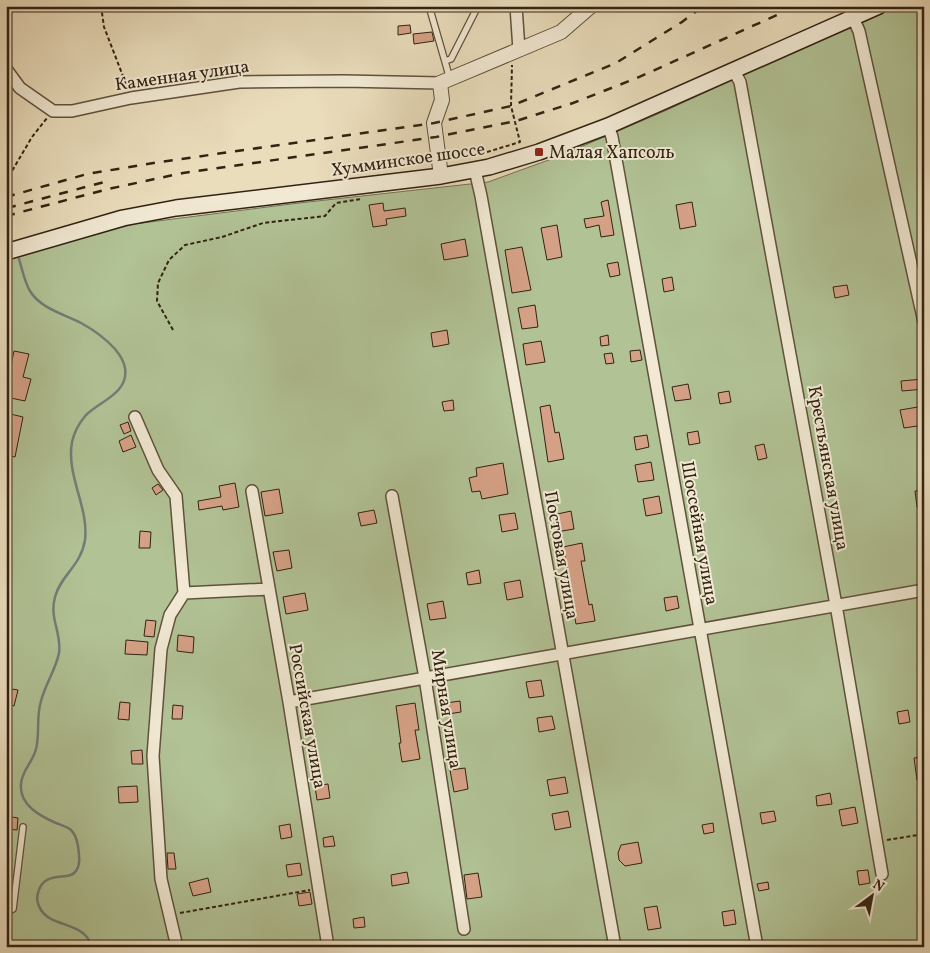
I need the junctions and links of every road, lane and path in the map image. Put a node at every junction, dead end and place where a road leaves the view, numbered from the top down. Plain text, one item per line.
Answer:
1 (101, 6) edge
2 (429, 6) edge
3 (478, 6) edge
4 (516, 6) edge
5 (591, 6) edge
6 (879, 6) edge
7 (853, 18) junction
8 (516, 51) junction
9 (445, 61) junction
10 (6, 69) edge
11 (734, 71) junction
12 (445, 81) junction
13 (131, 98) junction
14 (53, 111) junction
15 (608, 126) junction
16 (487, 152) dead end
17 (6, 170) edge
18 (475, 170) junction
19 (441, 176) junction
20 (364, 198) dead end
21 (6, 252) edge
22 (924, 322) edge
23 (173, 330) dead end
24 (135, 417) dead end
25 (252, 491) dead end
26 (392, 496) dead end
27 (269, 589) junction
28 (924, 590) edge
29 (184, 593) junction
30 (836, 606) junction
31 (700, 630) junction
32 (562, 654) junction
33 (425, 678) junction
34 (289, 702) junction
35 (23, 827) dead end
36 (924, 834) edge
37 (876, 842) junction
38 (882, 874) dead end
39 (319, 888) junction
40 (6, 912) edge
41 (170, 915) junction
42 (464, 929) dead end
43 (177, 947) edge
44 (328, 947) edge
45 (615, 947) edge
46 (757, 947) edge

1 - 13 path
2 - 9 lane
3 - 9 lane
4 - 8 street
5 - 8 street
6 - 7 main road, Хумминское шоссе
7 - 11 main road, Хумминское шоссе
7 - 22 street
8 - 12 street
8 - 16 path
9 - 12 lane
10 - 14 street
11 - 15 main road, Хумминское шоссе
11 - 30 street, Крестьянская улица
12 - 13 street, Каменная улица
12 - 19 street
13 - 14 street, Каменная улица
14 - 17 path
15 - 18 main road, Хумминское шоссе
15 - 31 street, Шоссейная улица
18 - 19 main road, Хумминское шоссе
18 - 32 street, Постовая улица
19 - 21 main road, Хумминское шоссе
20 - 23 path
24 - 29 street
25 - 27 street, Российская улица
26 - 33 street, Мирная улица
27 - 29 street
27 - 34 street, Российская улица
28 - 30 street
29 - 41 street
30 - 31 street
30 - 37 street, Крестьянская улица
31 - 32 street
31 - 46 street, Шоссейная улица
32 - 33 street
32 - 45 street, Постовая улица
33 - 34 street
33 - 42 street, Мирная улица
34 - 39 street, Российская улица
35 - 40 lane
36 - 37 path
37 - 38 street, Крестьянская улица
39 - 41 path
39 - 44 street, Российская улица
41 - 43 street

